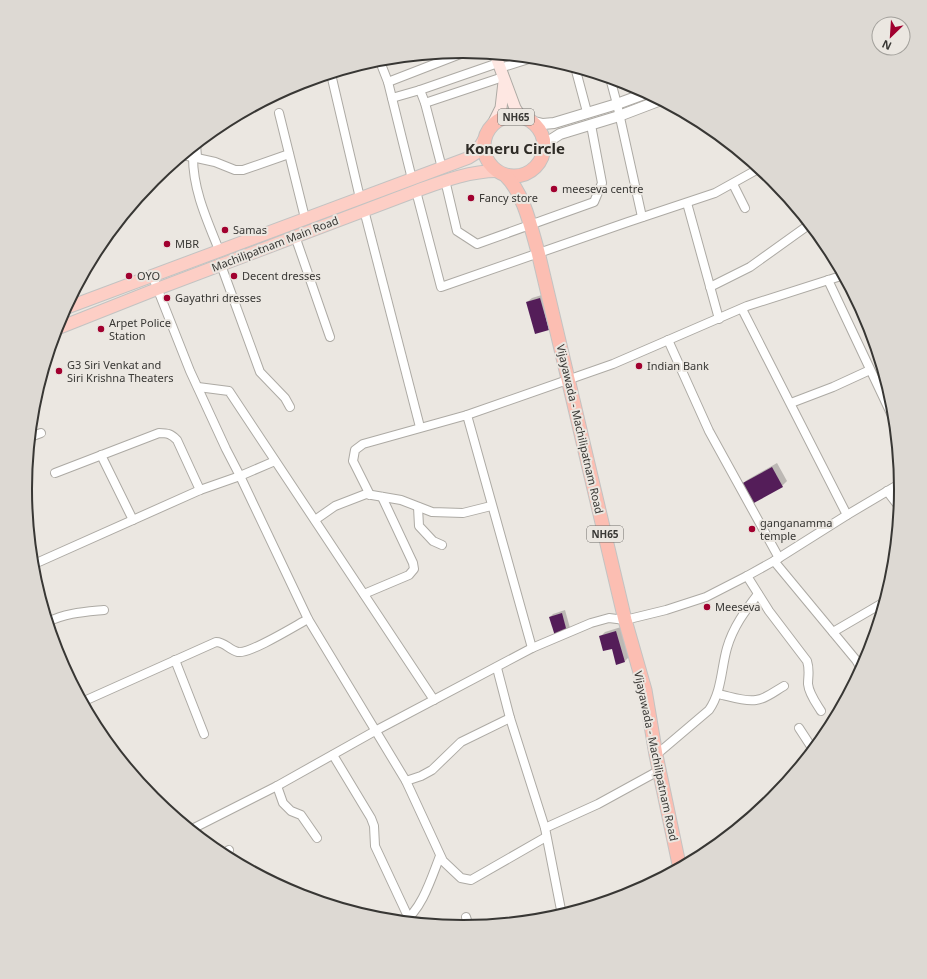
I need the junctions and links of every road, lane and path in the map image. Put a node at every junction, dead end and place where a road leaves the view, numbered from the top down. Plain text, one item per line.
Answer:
1 (449, 59) edge
2 (519, 62) edge
3 (381, 66) edge
4 (500, 68) edge
5 (577, 74) edge
6 (332, 79) edge
7 (388, 82) junction
8 (612, 85) edge
9 (420, 90) junction
10 (640, 96) edge
11 (392, 98) junction
12 (655, 102) edge
13 (425, 103) junction
14 (617, 104) junction
15 (587, 112) junction
16 (279, 113) dead end
17 (619, 116) junction
18 (526, 119) junction
19 (493, 124) junction
20 (591, 125) junction
21 (484, 140) junction
22 (195, 152) edge
23 (289, 154) junction
24 (543, 154) junction
25 (190, 156) edge
26 (195, 157) junction
27 (442, 168) junction
28 (755, 171) edge
29 (501, 173) junction
30 (527, 173) junction
31 (412, 179) junction
32 (445, 180) junction
33 (733, 184) junction
34 (416, 191) junction
35 (360, 198) junction
36 (522, 201) junction
37 (687, 203) junction
38 (745, 208) dead end
39 (364, 210) junction
40 (642, 217) junction
41 (305, 218) junction
42 (530, 225) junction
43 (806, 227) edge
44 (296, 236) junction
45 (219, 250) junction
46 (538, 252) junction
47 (221, 265) junction
48 (152, 275) junction
49 (839, 277) edge
50 (828, 280) junction
51 (710, 287) junction
52 (157, 289) junction
53 (75, 301) edge
54 (742, 309) junction
55 (719, 318) junction
56 (64, 326) edge
57 (330, 337) dead end
58 (668, 340) junction
59 (870, 370) junction
60 (568, 380) junction
61 (198, 387) junction
62 (791, 403) junction
63 (887, 405) edge
64 (290, 407) dead end
65 (467, 415) junction
66 (420, 427) junction
67 (41, 433) dead end
68 (36, 435) edge
69 (101, 456) junction
70 (275, 461) junction
71 (55, 473) dead end
72 (240, 476) junction
73 (895, 486) edge
74 (200, 490) junction
75 (887, 491) junction
76 (370, 495) junction
77 (382, 497) junction
78 (895, 501) edge
79 (491, 506) junction
80 (418, 507) junction
81 (847, 515) junction
82 (133, 520) junction
83 (315, 520) junction
84 (442, 546) dead end
85 (776, 559) junction
86 (38, 562) edge
87 (747, 576) junction
88 (364, 594) junction
89 (758, 594) junction
90 (879, 605) edge
91 (104, 610) dead end
92 (53, 620) edge
93 (308, 620) junction
94 (625, 620) junction
95 (833, 632) junction
96 (532, 648) junction
97 (175, 660) junction
98 (858, 664) edge
99 (497, 668) junction
100 (784, 686) dead end
101 (718, 694) junction
102 (87, 700) edge
103 (434, 700) junction
104 (821, 711) dead end
105 (510, 718) junction
106 (799, 728) dead end
107 (375, 731) junction
108 (204, 734) dead end
109 (810, 746) edge
110 (333, 755) junction
111 (656, 755) junction
112 (660, 770) junction
113 (406, 781) junction
114 (277, 786) junction
115 (195, 827) edge
116 (545, 828) junction
117 (546, 837) junction
118 (317, 838) dead end
119 (440, 856) junction
120 (679, 863) edge
121 (561, 910) edge
122 (405, 917) edge
123 (410, 917) edge
124 (466, 917) dead end
125 (467, 921) edge

1 - 7 street
2 - 4 street
3 - 7 street
4 - 9 street
4 - 13 street
4 - 18 main road
4 - 19 main road
5 - 15 street
6 - 35 street
7 - 11 street
8 - 14 street
9 - 11 street
9 - 13 street
10 - 14 street
11 - 31 street
12 - 17 street
13 - 27 street
14 - 15 street
14 - 17 street
15 - 18 street
16 - 23 street
17 - 20 street
17 - 40 street
18 - 19 highway, NH65
18 - 24 highway, NH65
19 - 21 highway, NH65
20 - 24 street
20 - 42 street
21 - 27 main road, Machilipatnam Main Road
21 - 29 highway, NH65
22 - 26 street
23 - 26 street
23 - 41 street
24 - 30 highway
25 - 26 street
26 - 45 street
27 - 31 main road, Machilipatnam Main Road
28 - 33 street
29 - 30 highway
29 - 32 main road, Machilipatnam Main Road
29 - 36 highway, Vijayawada - Machilipatnam Road / NH65
30 - 36 highway, Vijayawada - Machilipatnam Road / NH65
31 - 35 main road, Machilipatnam Main Road
32 - 34 main road, Machilipatnam Main Road
32 - 42 street
33 - 37 street
33 - 38 street
34 - 39 main road, Machilipatnam Main Road
34 - 46 street
35 - 41 main road, Machilipatnam Main Road
36 - 42 highway, Vijayawada - Machilipatnam Road / NH65
37 - 40 street
37 - 51 street
39 - 44 main road, Machilipatnam Main Road
39 - 66 street
40 - 46 street
41 - 45 main road, Machilipatnam Main Road
42 - 46 highway, Vijayawada - Machilipatnam Road / NH65
43 - 51 street
44 - 47 main road, Machilipatnam Main Road
44 - 57 street
45 - 48 main road, Machilipatnam Main Road
46 - 60 highway, Vijayawada - Machilipatnam Road / NH65
47 - 52 main road, Machilipatnam Main Road
47 - 64 street
48 - 52 street
48 - 53 main road, Machilipatnam Main Road
49 - 50 street
50 - 54 street
50 - 59 street
51 - 55 street
52 - 56 main road, Machilipatnam Main Road
52 - 61 street
54 - 55 street
54 - 62 street
55 - 58 street
58 - 60 street
58 - 85 street
59 - 62 street
59 - 63 street
60 - 65 street
60 - 94 highway, Vijayawada - Machilipatnam Road / NH65
61 - 70 street
61 - 72 street
62 - 81 street
65 - 66 street
65 - 79 street
66 - 76 street
67 - 68 street
69 - 71 street
69 - 74 street
69 - 82 street
70 - 72 street
70 - 83 street
72 - 74 street
72 - 93 street
73 - 75 street
74 - 82 street
75 - 78 street
75 - 81 street
76 - 77 street
76 - 83 street
77 - 80 street
77 - 88 street
79 - 80 street
79 - 96 street
80 - 84 street
81 - 85 street
82 - 86 street
83 - 88 street
85 - 87 street
85 - 95 street
87 - 89 street
87 - 94 street
88 - 103 street
89 - 101 street
89 - 104 street
90 - 95 street
91 - 92 street
93 - 97 street
93 - 107 street
94 - 96 street
94 - 111 highway, Vijayawada - Machilipatnam Road / NH65
95 - 98 street
96 - 99 street
97 - 102 street
97 - 108 street
99 - 103 street
99 - 105 street
100 - 101 street
101 - 111 street
103 - 107 street
105 - 113 street
105 - 116 street
106 - 109 street
107 - 110 street
107 - 113 street
110 - 114 street
110 - 122 street
111 - 112 highway, Vijayawada - Machilipatnam Road / NH65
112 - 116 street
112 - 120 highway, Vijayawada - Machilipatnam Road / NH65
113 - 119 street
114 - 115 street
114 - 118 street
116 - 117 street
117 - 119 street
117 - 121 street
119 - 123 street
124 - 125 street

